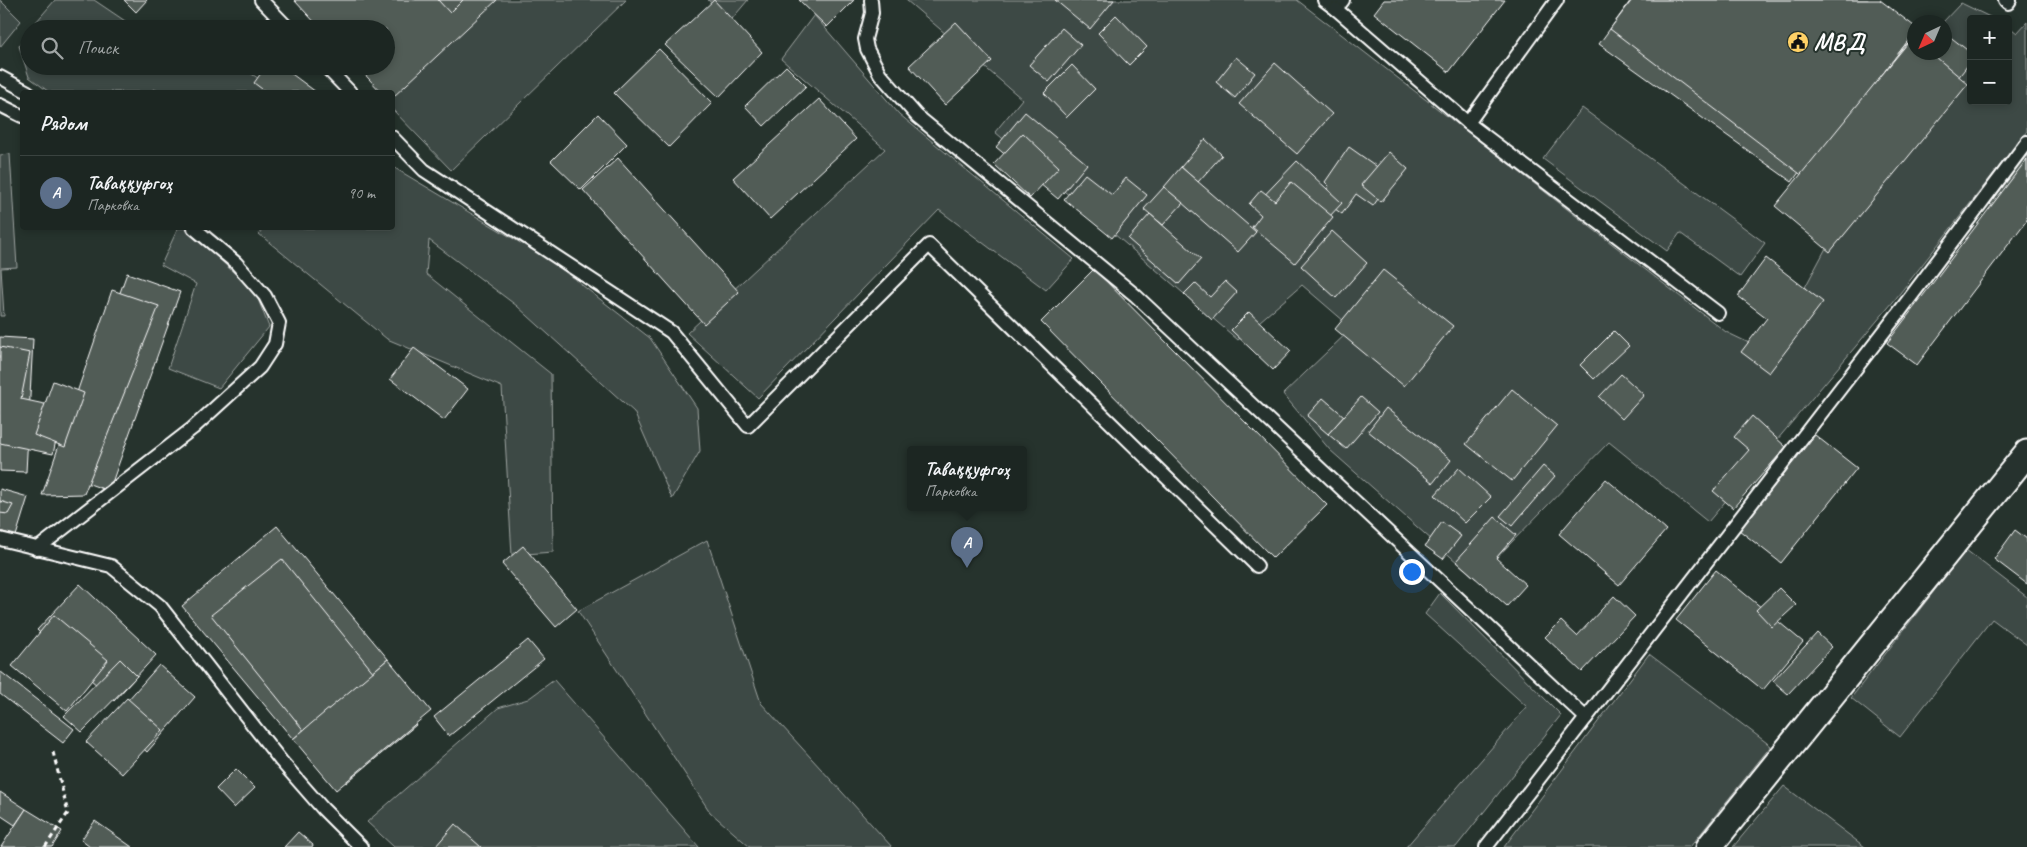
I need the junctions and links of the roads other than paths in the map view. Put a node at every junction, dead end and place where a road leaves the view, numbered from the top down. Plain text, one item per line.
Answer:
1 (262, 0) edge
2 (871, 0) edge
3 (1324, 0) edge
4 (1557, 0) edge
5 (2005, 0) edge
6 (2010, 0) edge
7 (1340, 4) edge
8 (281, 20) edge
9 (334, 75) edge
10 (0, 77) edge
11 (24, 90) edge
12 (348, 90) edge
13 (0, 105) edge
14 (20, 115) edge
15 (1468, 123) junction
16 (395, 141) edge
17 (2027, 142) edge
18 (196, 230) edge
19 (1718, 313) dead end
20 (2027, 452) edge
21 (0, 539) edge
22 (37, 549) junction
23 (1257, 566) dead end
24 (1586, 718) junction
25 (361, 847) edge
26 (1486, 847) edge
27 (1710, 847) edge

1 - 8 lane
2 - 24 lane
3 - 7 lane
4 - 15 lane
5 - 6 lane
7 - 15 lane
9 - 12 lane
10 - 11 lane
13 - 14 lane
15 - 19 lane
16 - 23 lane
17 - 24 lane
18 - 22 lane
20 - 27 street
21 - 22 lane
22 - 25 lane
24 - 26 lane

